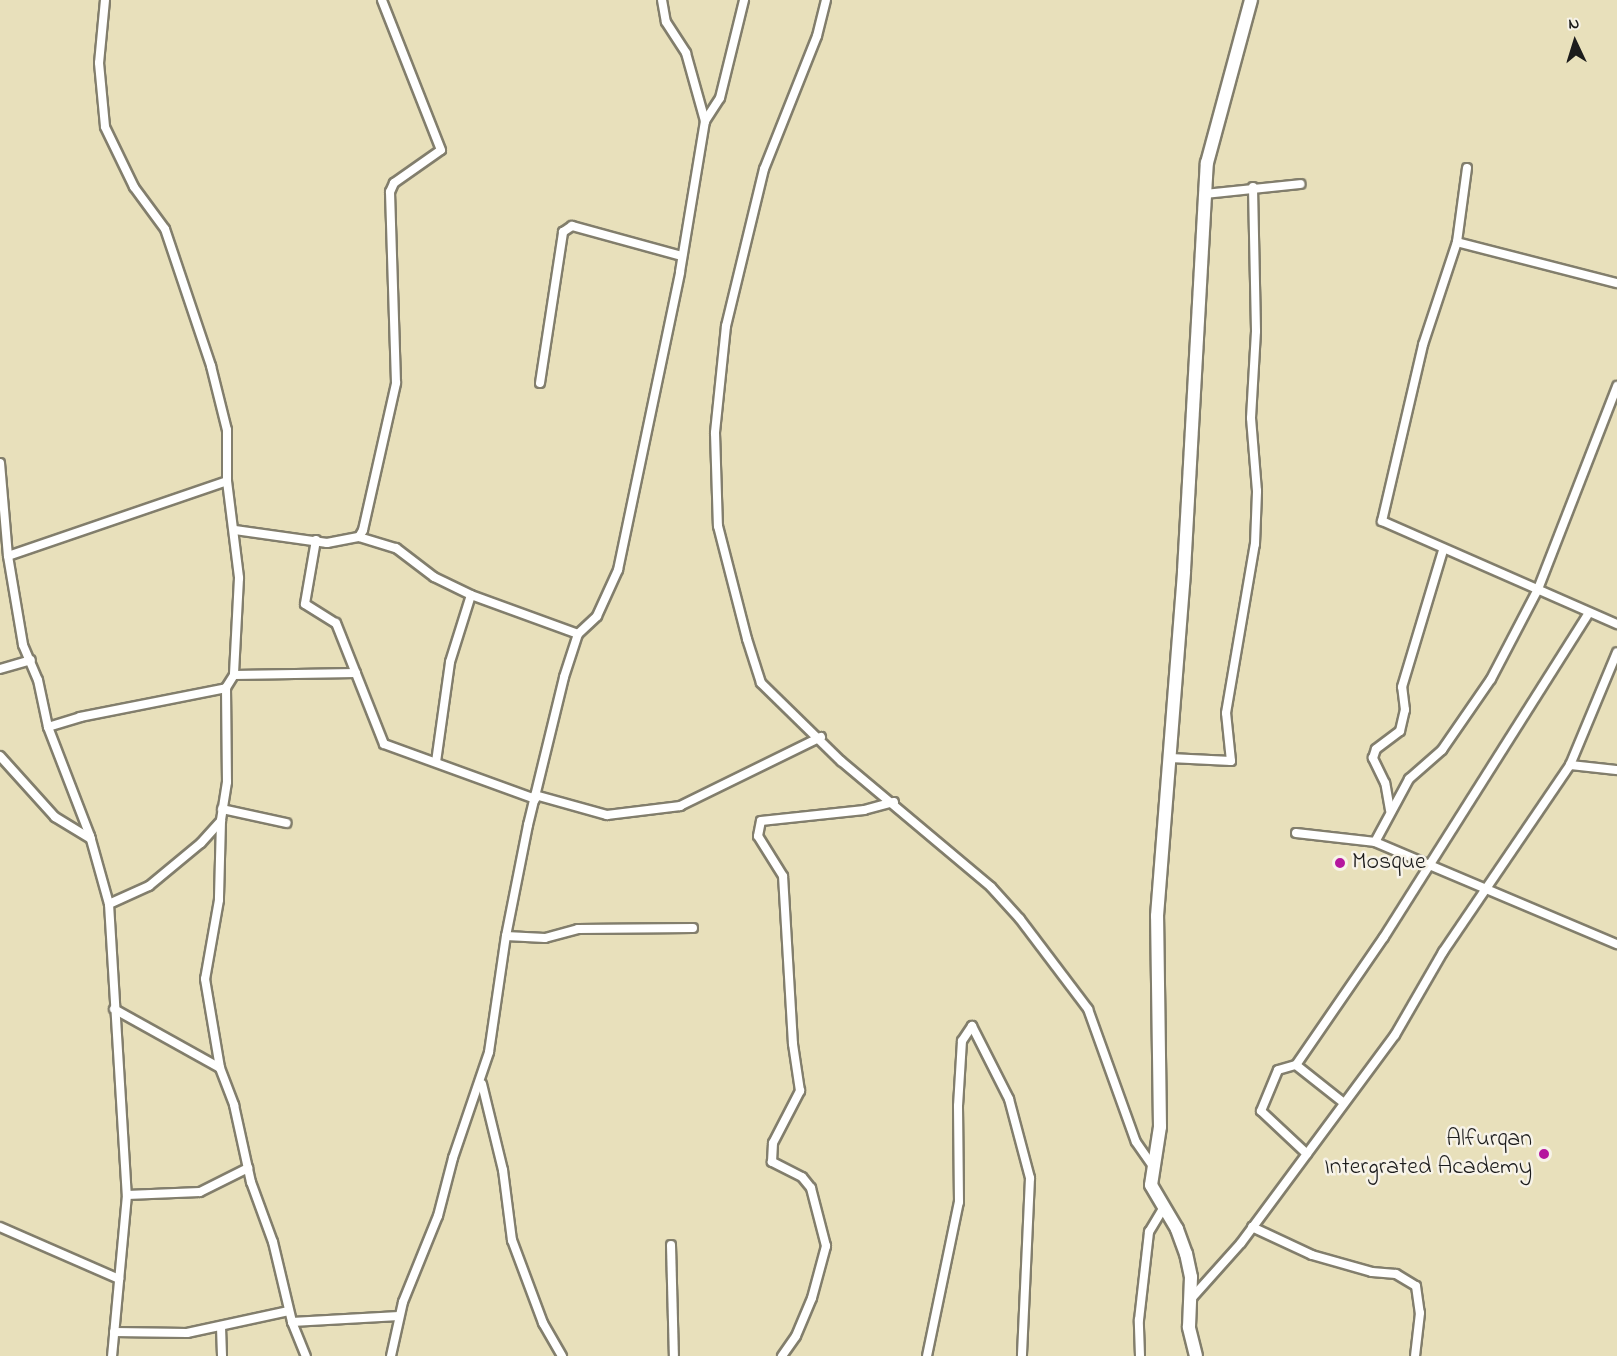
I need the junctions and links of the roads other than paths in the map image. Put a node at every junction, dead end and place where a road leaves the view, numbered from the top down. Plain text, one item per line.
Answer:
1 (105, 0) edge
2 (382, 0) edge
3 (662, 0) edge
4 (744, 0) edge
5 (826, 0) edge
6 (1251, 0) edge
7 (705, 122) junction
8 (1467, 168) dead end
9 (1300, 184) dead end
10 (1253, 187) junction
11 (1204, 194) junction
12 (1457, 242) junction
13 (682, 256) junction
14 (1617, 283) edge
15 (540, 383) dead end
16 (1617, 386) edge
17 (0, 463) edge
18 (227, 481) junction
19 (235, 530) junction
20 (359, 537) junction
21 (316, 540) junction
22 (1443, 550) junction
23 (8, 556) junction
24 (1539, 589) junction
25 (471, 595) junction
26 (1589, 613) junction
27 (1617, 624) edge
28 (578, 634) junction
29 (1617, 652) edge
30 (31, 660) junction
31 (0, 669) edge
32 (356, 673) junction
33 (234, 675) junction
34 (226, 688) junction
35 (48, 727) junction
36 (821, 737) junction
37 (0, 756) edge
38 (1170, 758) junction
39 (436, 762) junction
40 (1570, 765) junction
41 (1617, 770) edge
42 (535, 797) junction
43 (894, 802) junction
44 (222, 809) junction
45 (1390, 810) junction
46 (220, 821) junction
47 (286, 823) dead end
48 (1296, 833) dead end
49 (91, 839) junction
50 (1375, 842) junction
51 (1432, 867) junction
52 (1486, 892) junction
53 (109, 904) junction
54 (693, 928) dead end
55 (506, 936) junction
56 (1617, 944) edge
57 (114, 1010) junction
58 (1296, 1065) junction
59 (220, 1068) junction
60 (482, 1075) junction
61 (1344, 1103) junction
62 (1307, 1154) junction
63 (1152, 1165) junction
64 (248, 1168) junction
65 (127, 1195) junction
66 (1164, 1207) junction
67 (0, 1227) edge
68 (1252, 1227) junction
69 (671, 1245) dead end
70 (120, 1280) junction
71 (1190, 1300) junction
72 (289, 1311) junction
73 (399, 1316) junction
74 (292, 1322) junction
75 (220, 1327) junction
76 (114, 1332) junction
77 (111, 1356) edge
78 (222, 1356) edge
79 (306, 1356) edge
80 (391, 1356) edge
81 (562, 1356) edge
82 (674, 1356) edge
83 (782, 1356) edge
84 (927, 1356) edge
85 (1022, 1356) edge
86 (1140, 1356) edge
87 (1196, 1356) edge
88 (1415, 1356) edge

1 - 18 street
2 - 20 street
3 - 7 street
4 - 7 street
5 - 36 street
6 - 11 street
7 - 13 street
8 - 12 street
9 - 10 street
10 - 11 street
10 - 38 street
11 - 38 street
12 - 14 street
12 - 22 street
13 - 15 street
13 - 28 street
16 - 24 street
17 - 23 street
18 - 19 street
18 - 23 street
19 - 21 street
19 - 33 street
20 - 21 street
20 - 25 street
21 - 32 street
22 - 24 street
22 - 45 street
23 - 30 street
24 - 26 street
24 - 45 street
25 - 28 street
25 - 39 street
26 - 27 street
26 - 51 street
28 - 42 street
29 - 40 street
30 - 31 street
30 - 35 street
32 - 33 street
32 - 39 street
33 - 34 street
34 - 35 street
34 - 44 street
35 - 49 street
36 - 42 street
36 - 43 street
37 - 49 street
38 - 63 street
39 - 42 street
40 - 41 street
40 - 52 street
42 - 55 street
43 - 63 street
43 - 83 street
44 - 46 street
44 - 47 street
45 - 50 street
46 - 53 street
46 - 59 street
48 - 50 street
49 - 53 street
50 - 51 street
51 - 52 street
51 - 58 street
52 - 56 street
52 - 61 street
53 - 57 street
54 - 55 street
55 - 60 street
57 - 59 street
57 - 65 street
58 - 61 street
58 - 62 street
59 - 64 street
60 - 73 street
60 - 81 street
61 - 62 street
62 - 68 street
63 - 66 street
64 - 65 street
64 - 72 street
65 - 70 street
66 - 71 street
66 - 86 street
67 - 70 street
68 - 71 street
68 - 88 street
69 - 82 street
70 - 76 street
71 - 87 street
72 - 74 street
72 - 75 street
73 - 74 street
73 - 80 street
74 - 79 street
75 - 76 street
75 - 78 street
76 - 77 street
84 - 85 street

